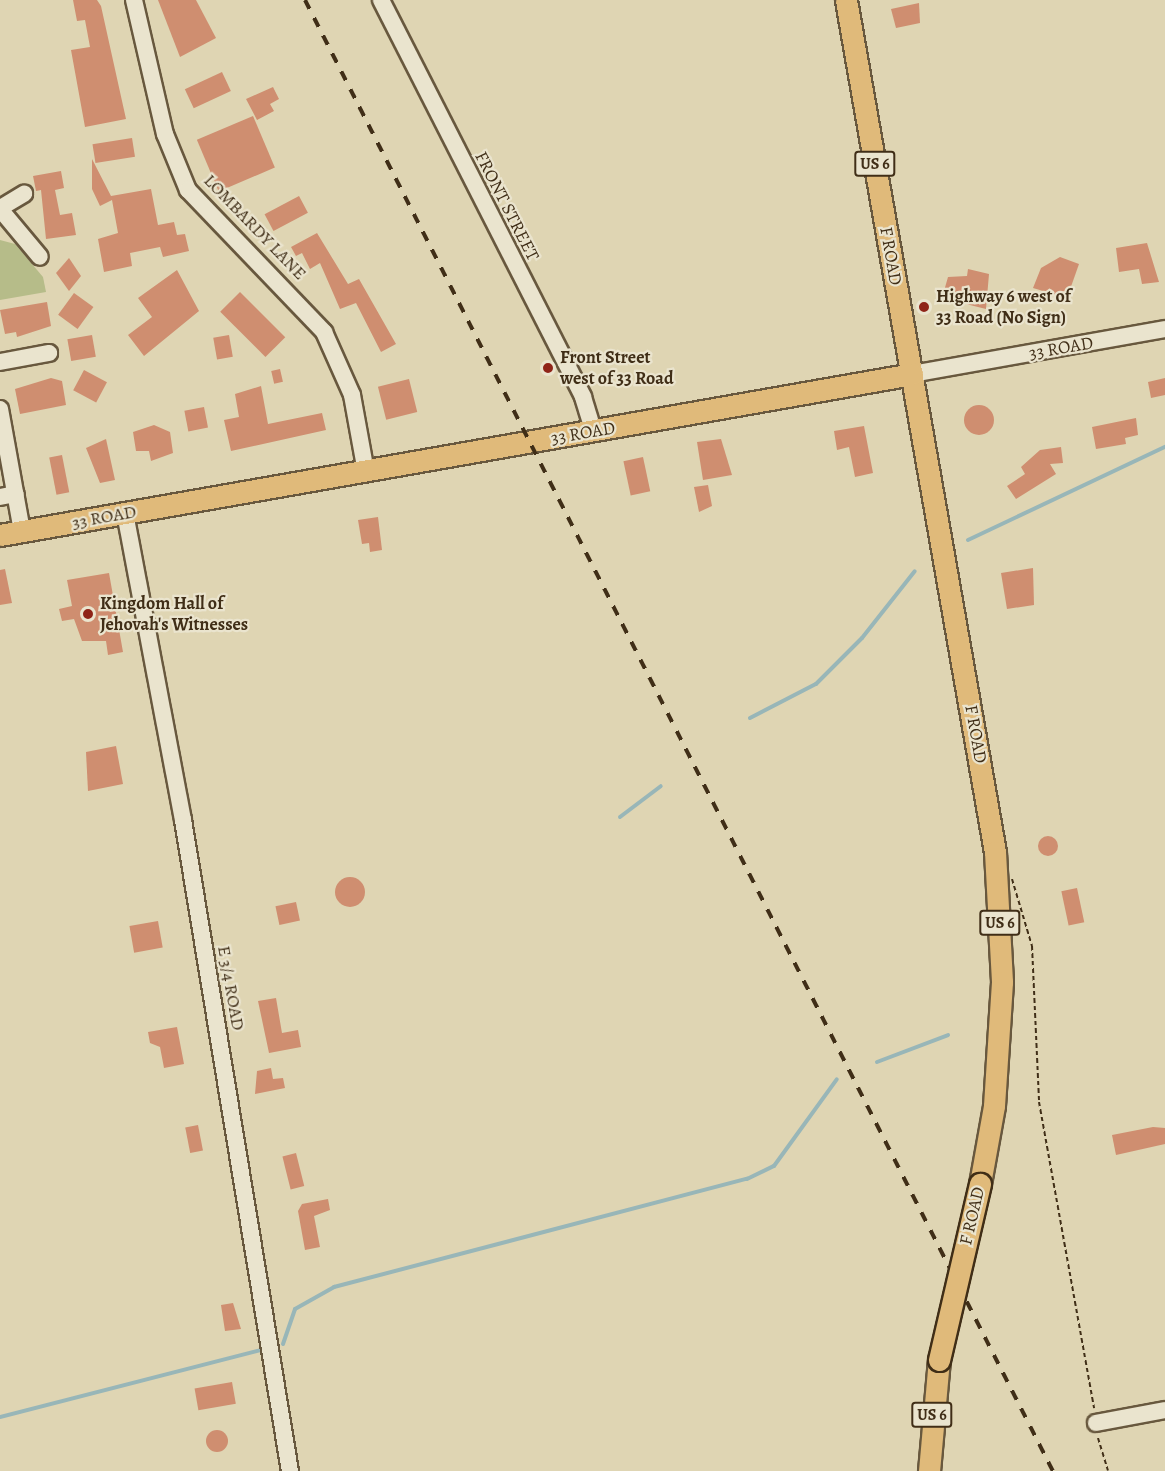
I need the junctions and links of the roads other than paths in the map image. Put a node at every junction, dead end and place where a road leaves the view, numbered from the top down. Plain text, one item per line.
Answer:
1 (134, 0) edge
2 (381, 0) edge
3 (846, 0) edge
4 (24, 194) dead end
5 (1, 208) edge
6 (40, 257) dead end
7 (1165, 329) edge
8 (49, 353) dead end
9 (0, 362) edge
10 (912, 374) junction
11 (0, 409) edge
12 (594, 432) junction
13 (366, 472) junction
14 (8, 496) edge
15 (125, 513) junction
16 (22, 531) junction
17 (0, 535) edge
18 (1165, 1410) edge
19 (1096, 1423) road end
20 (290, 1471) edge
21 (929, 1471) edge

1 - 13 street, LOMBARDY LANE
2 - 12 street, FRONT STREET
3 - 10 main road, F ROAD / US 6
4 - 5 street
5 - 6 street
7 - 10 street, 33 ROAD
8 - 9 street
10 - 12 main road, 33 ROAD
10 - 21 main road, F ROAD / US 6, bridge
11 - 14 street
12 - 13 main road, 33 ROAD
13 - 15 main road, 33 ROAD
14 - 16 street
15 - 16 main road, 33 ROAD
15 - 20 street, E 3/4 ROAD
16 - 17 main road, 33 ROAD
18 - 19 street

